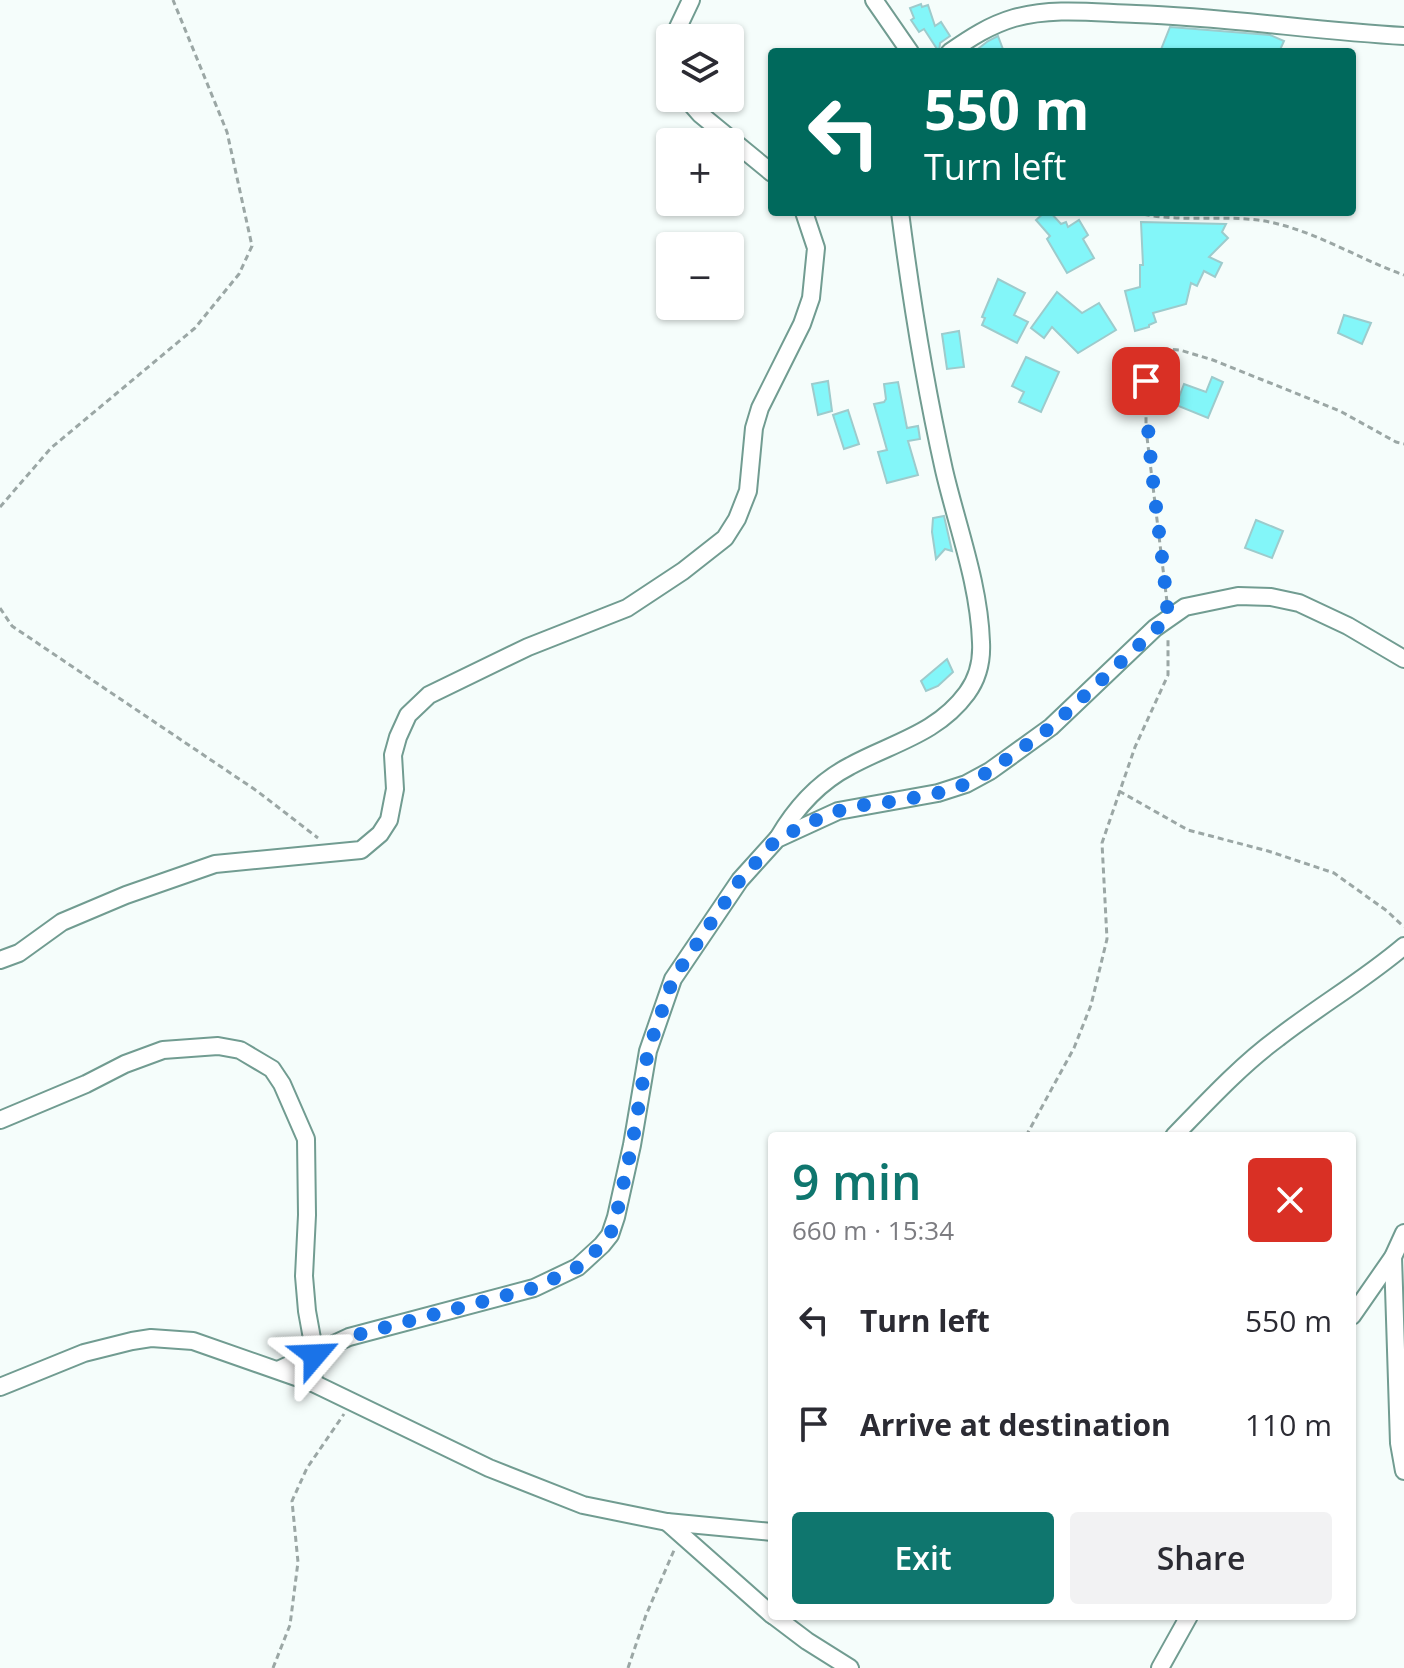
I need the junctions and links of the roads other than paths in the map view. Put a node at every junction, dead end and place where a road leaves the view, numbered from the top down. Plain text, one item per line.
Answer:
1 (691, 0) edge
2 (874, 0) edge
3 (680, 24) edge
4 (1404, 36) edge
5 (907, 48) edge
6 (956, 48) edge
7 (698, 112) edge
8 (768, 170) edge
9 (805, 216) edge
10 (901, 216) edge
11 (1404, 659) edge
12 (777, 839) junction
13 (1404, 946) edge
14 (0, 960) edge
15 (0, 1120) edge
16 (1178, 1132) edge
17 (1404, 1233) edge
18 (1393, 1257) junction
19 (1356, 1310) edge
20 (315, 1355) junction
21 (278, 1370) junction
22 (313, 1383) junction
23 (0, 1387) edge
24 (1404, 1471) edge
25 (667, 1522) junction
26 (768, 1532) edge
27 (768, 1611) edge
28 (780, 1620) edge
29 (1187, 1620) edge
30 (850, 1668) edge
31 (1160, 1668) edge

1 - 3 street
2 - 5 street
4 - 6 street
7 - 8 street
9 - 14 street
10 - 12 street
11 - 12 street
12 - 20 street
13 - 16 street
15 - 20 street
17 - 18 street
18 - 19 street
18 - 24 street
20 - 21 street
20 - 22 street
21 - 22 street
21 - 23 street
22 - 25 street
25 - 26 street
25 - 27 street
28 - 30 street
29 - 31 street

